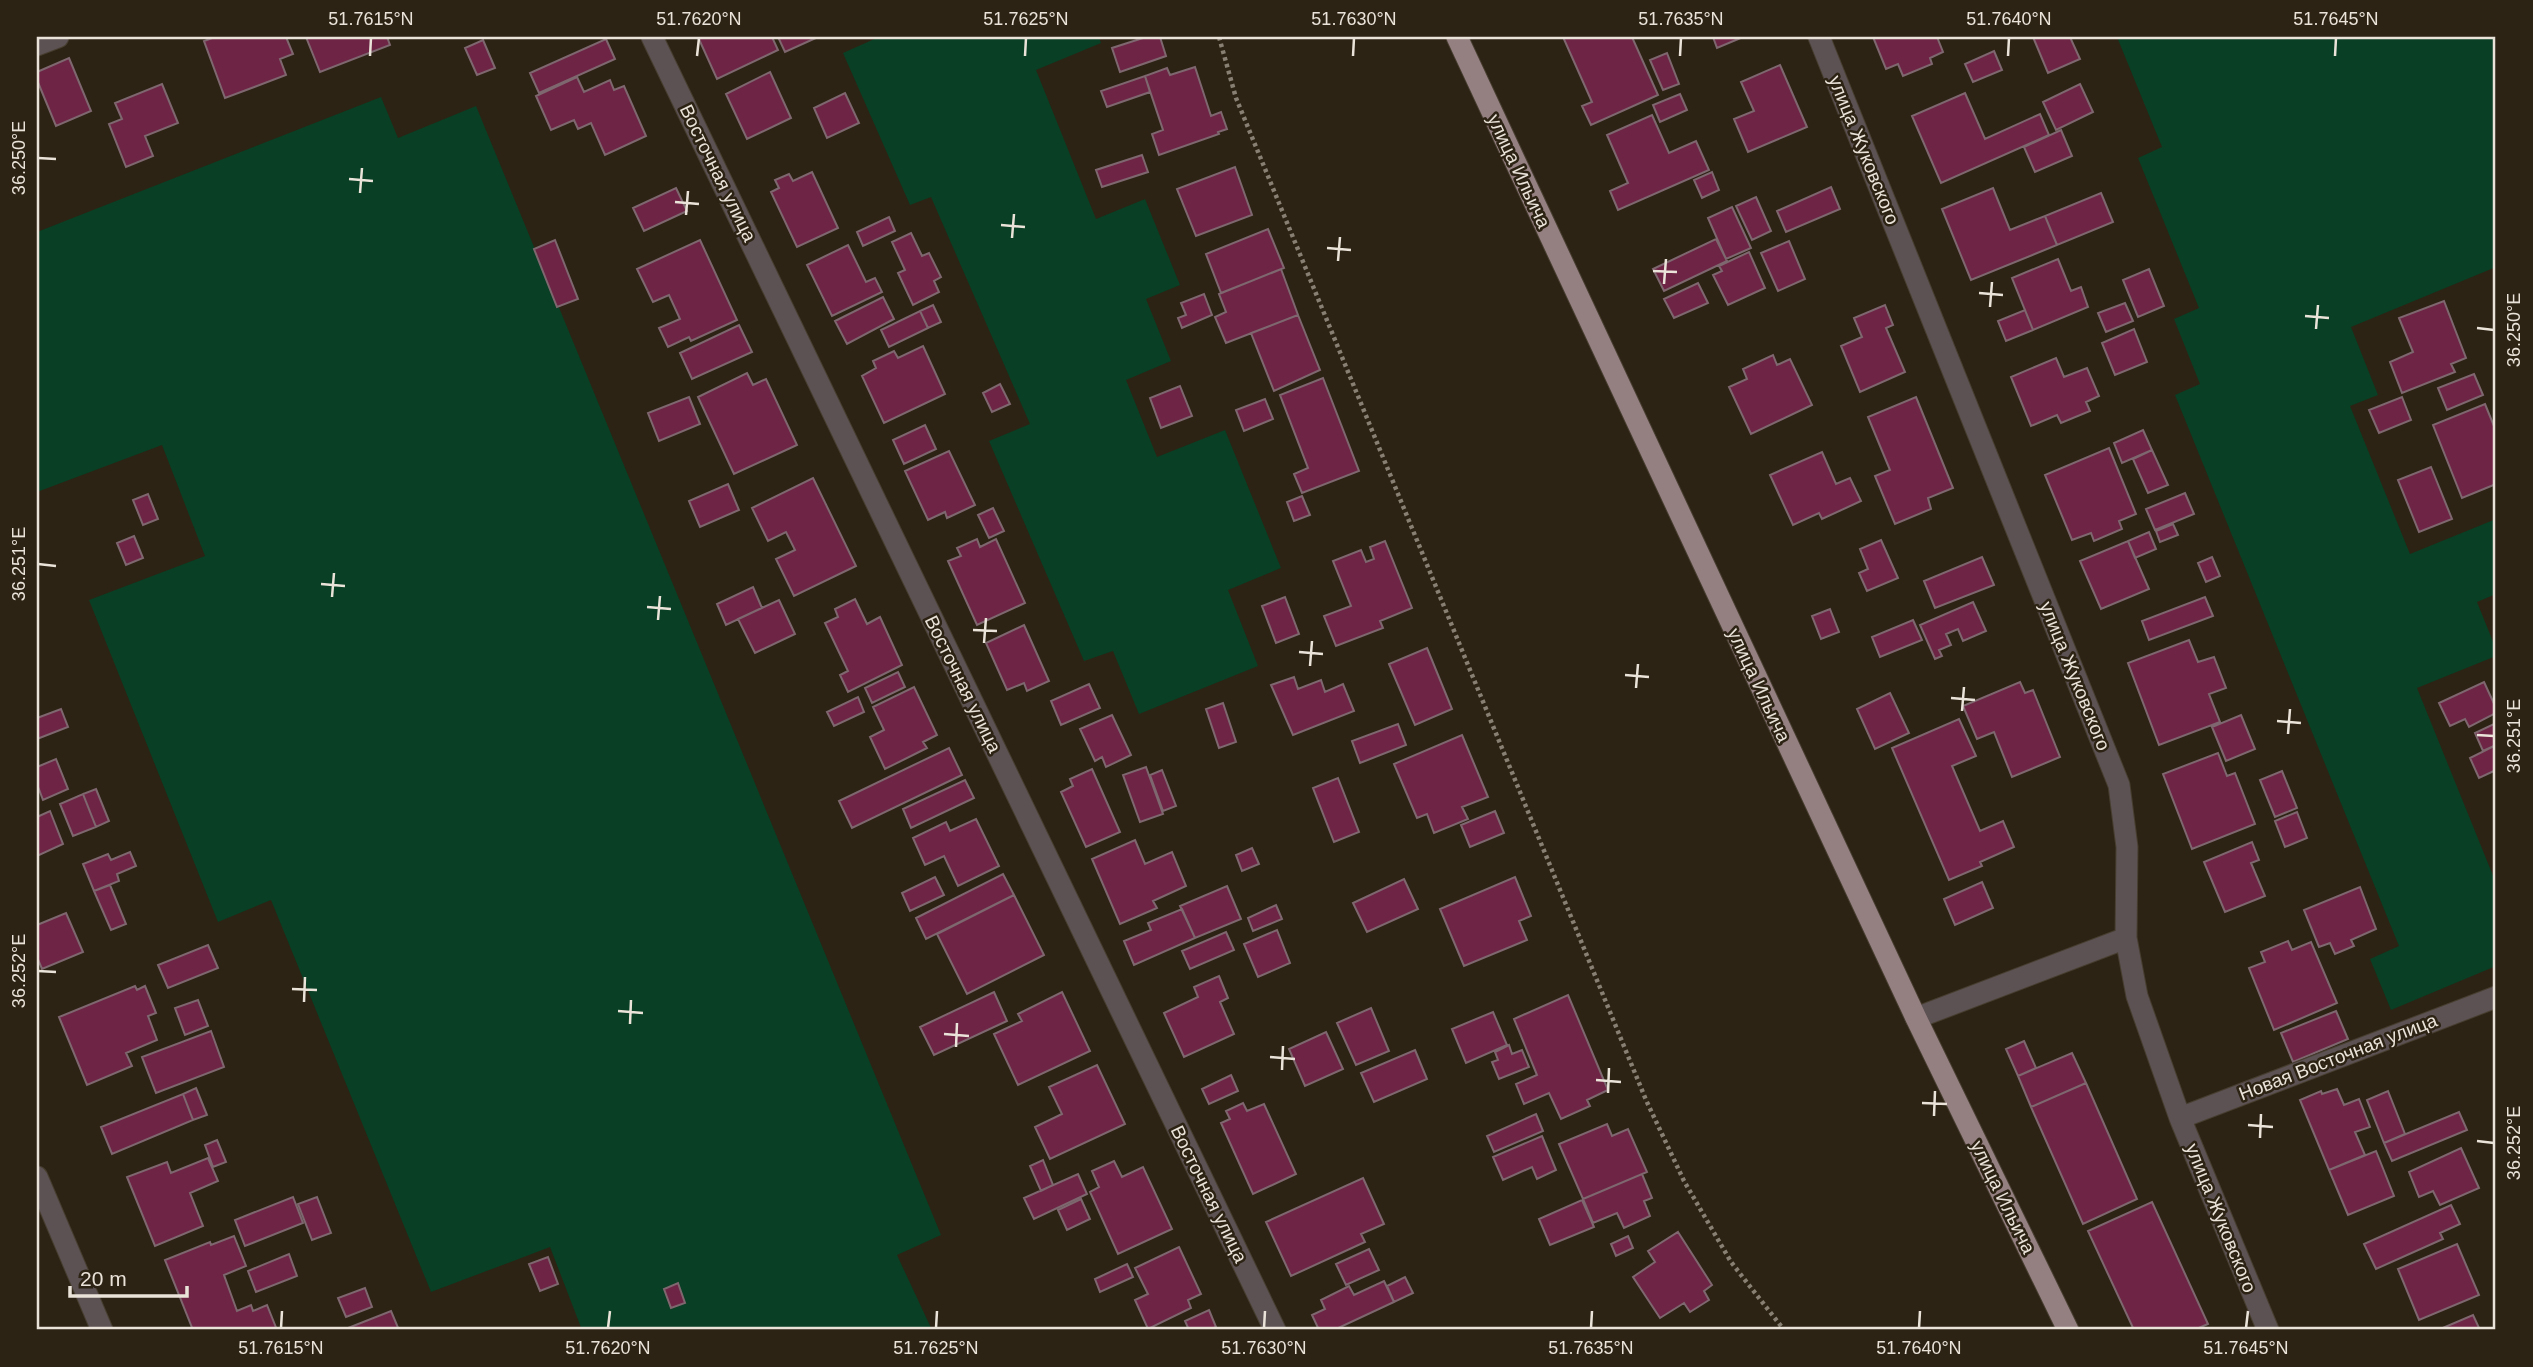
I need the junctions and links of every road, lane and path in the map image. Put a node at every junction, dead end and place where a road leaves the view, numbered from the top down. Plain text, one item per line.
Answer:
1 (58, 37) edge
2 (652, 37) edge
3 (1219, 37) edge
4 (1457, 37) edge
5 (1819, 37) edge
6 (37, 45) edge
7 (2126, 938) junction
8 (2496, 997) edge
9 (1916, 1018) junction
10 (2180, 1118) junction
11 (37, 1177) edge
12 (102, 1330) edge
13 (1275, 1330) edge
14 (1784, 1330) edge
15 (2068, 1330) edge
16 (2268, 1330) edge

1 - 6 street
2 - 13 street, Восточная улица
3 - 14 path
4 - 9 main road, улица Ильича
5 - 7 street, улица Жуковского
7 - 9 street
7 - 10 street, улица Жуковского
8 - 10 street, Новая Восточная улица
9 - 15 main road, улица Ильича
10 - 16 street, улица Жуковского
11 - 12 street

